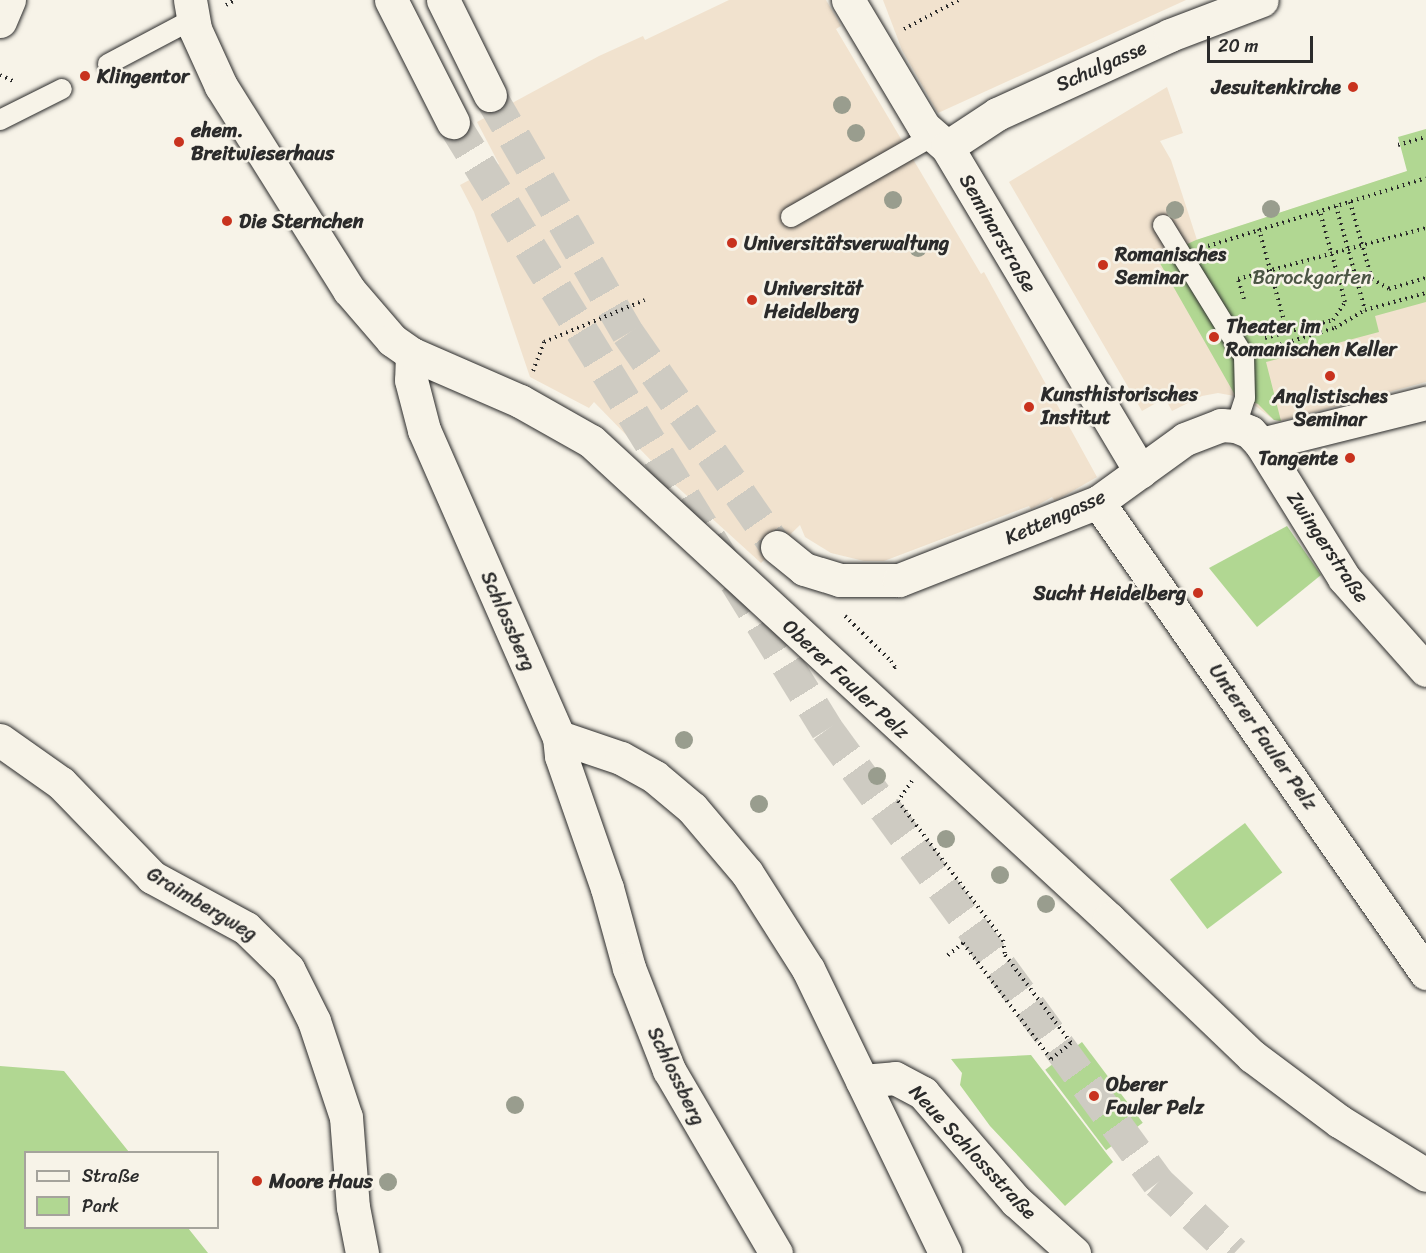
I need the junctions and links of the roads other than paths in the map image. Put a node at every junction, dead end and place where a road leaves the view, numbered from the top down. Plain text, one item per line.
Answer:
1 (9, 0) edge
2 (391, 0) edge
3 (442, 0) edge
4 (848, 0) edge
5 (1262, 0) edge
6 (405, 15) edge
7 (183, 17) edge
8 (0, 21) edge
9 (108, 64) dead end
10 (62, 89) dead end
11 (490, 96) tunnel mouth
12 (0, 120) edge
13 (453, 122) tunnel mouth
14 (940, 142) junction
15 (791, 217) dead end
16 (1163, 225) dead end
17 (412, 354) junction
18 (1426, 403) edge
19 (1248, 435) junction
20 (1141, 472) junction
21 (1098, 502) junction
22 (777, 547) tunnel mouth
23 (1426, 670) edge
24 (560, 737) junction
25 (0, 740) edge
26 (1426, 973) edge
27 (862, 1081) junction
28 (1426, 1175) edge
29 (362, 1253) edge
30 (776, 1253) edge
31 (945, 1253) edge
32 (1074, 1253) edge

1 - 8 street
2 - 6 street
3 - 11 street
4 - 14 street, Seminarstraße
5 - 14 street, Schulgasse
6 - 13 street
7 - 9 lane
7 - 17 street
10 - 12 lane
14 - 15 lane
14 - 20 street, Seminarstraße
16 - 19 lane
17 - 24 street, Schlossberg
17 - 28 street, Oberer Fauler Pelz
18 - 19 street, Kettengasse
19 - 20 street, Kettengasse
19 - 23 street, Zwingerstraße
20 - 21 street, Kettengasse
21 - 22 street, Kettengasse
21 - 26 street, Unterer Fauler Pelz
24 - 27 street
24 - 30 street, Schlossberg
25 - 29 street, Graimbergweg
27 - 31 street
27 - 32 street, Neue Schlossstraße

